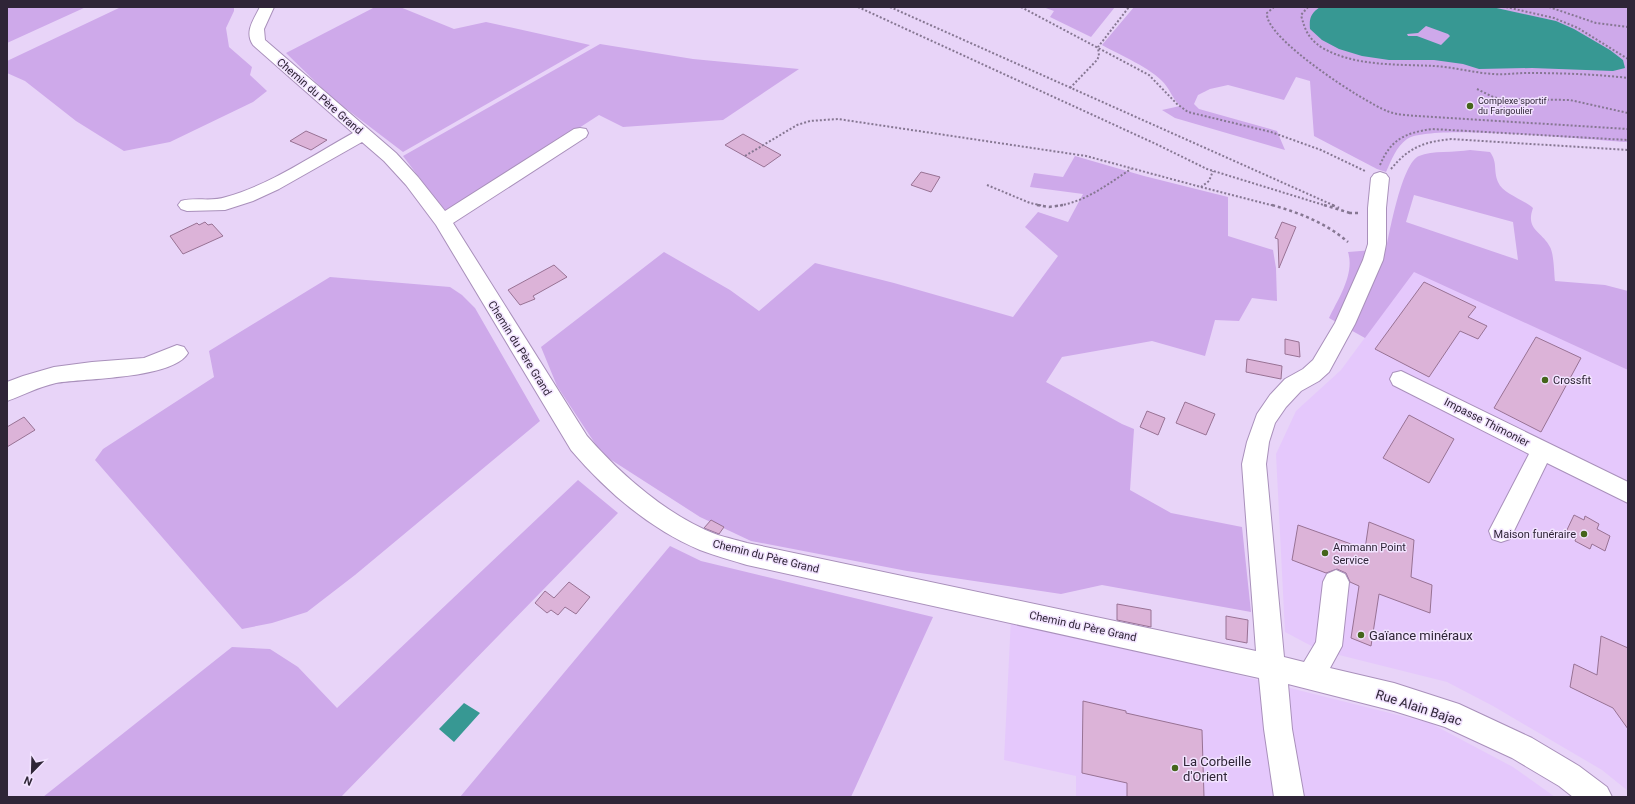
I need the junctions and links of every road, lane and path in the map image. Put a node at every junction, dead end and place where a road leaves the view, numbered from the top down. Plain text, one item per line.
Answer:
1 (267, 7) edge
2 (858, 7) edge
3 (890, 7) edge
4 (1022, 7) edge
5 (1129, 7) edge
6 (1274, 7) edge
7 (1308, 7) edge
8 (1506, 7) edge
9 (1548, 7) edge
10 (1628, 27) edge
11 (1098, 47) junction
12 (1628, 58) edge
13 (1628, 78) edge
14 (1070, 88) junction
15 (1477, 89) dead end
16 (1628, 113) edge
17 (1628, 129) edge
18 (580, 133) dead end
19 (364, 134) junction
20 (1628, 140) edge
21 (1628, 150) edge
22 (745, 156) dead end
23 (1131, 168) junction
24 (1212, 171) junction
25 (1380, 178) junction
26 (987, 185) dead end
27 (1200, 187) junction
28 (187, 205) dead end
29 (1377, 208) junction
30 (1350, 213) junction
31 (442, 221) junction
32 (1348, 242) dead end
33 (177, 354) dead end
34 (1401, 379) dead end
35 (7, 392) edge
36 (1542, 450) junction
37 (1628, 493) edge
38 (1501, 531) dead end
39 (1336, 582) dead end
40 (1271, 667) junction
41 (1310, 676) junction
42 (1289, 797) edge
43 (1597, 797) edge

1 - 19 street, Chemin du Père Grand
2 - 24 path
3 - 14 path
4 - 11 path
5 - 11 path
6 - 17 path
7 - 13 path
8 - 12 path
9 - 10 path
11 - 14 path
11 - 25 path
14 - 30 path
15 - 16 path
18 - 31 street
19 - 28 street
19 - 31 street, Chemin du Père Grand
20 - 25 path
21 - 25 path
22 - 23 path
23 - 26 path
23 - 27 path
24 - 27 path
24 - 30 path
25 - 29 street
27 - 32 path
29 - 30 path
29 - 40 street
31 - 40 street, Chemin du Père Grand
33 - 35 street
34 - 36 street, Impasse Thimonier
36 - 37 street, Impasse Thimonier
36 - 38 street
39 - 41 street
40 - 41 street, Rue Alain Bajac
40 - 42 street
41 - 43 street, Rue Alain Bajac

